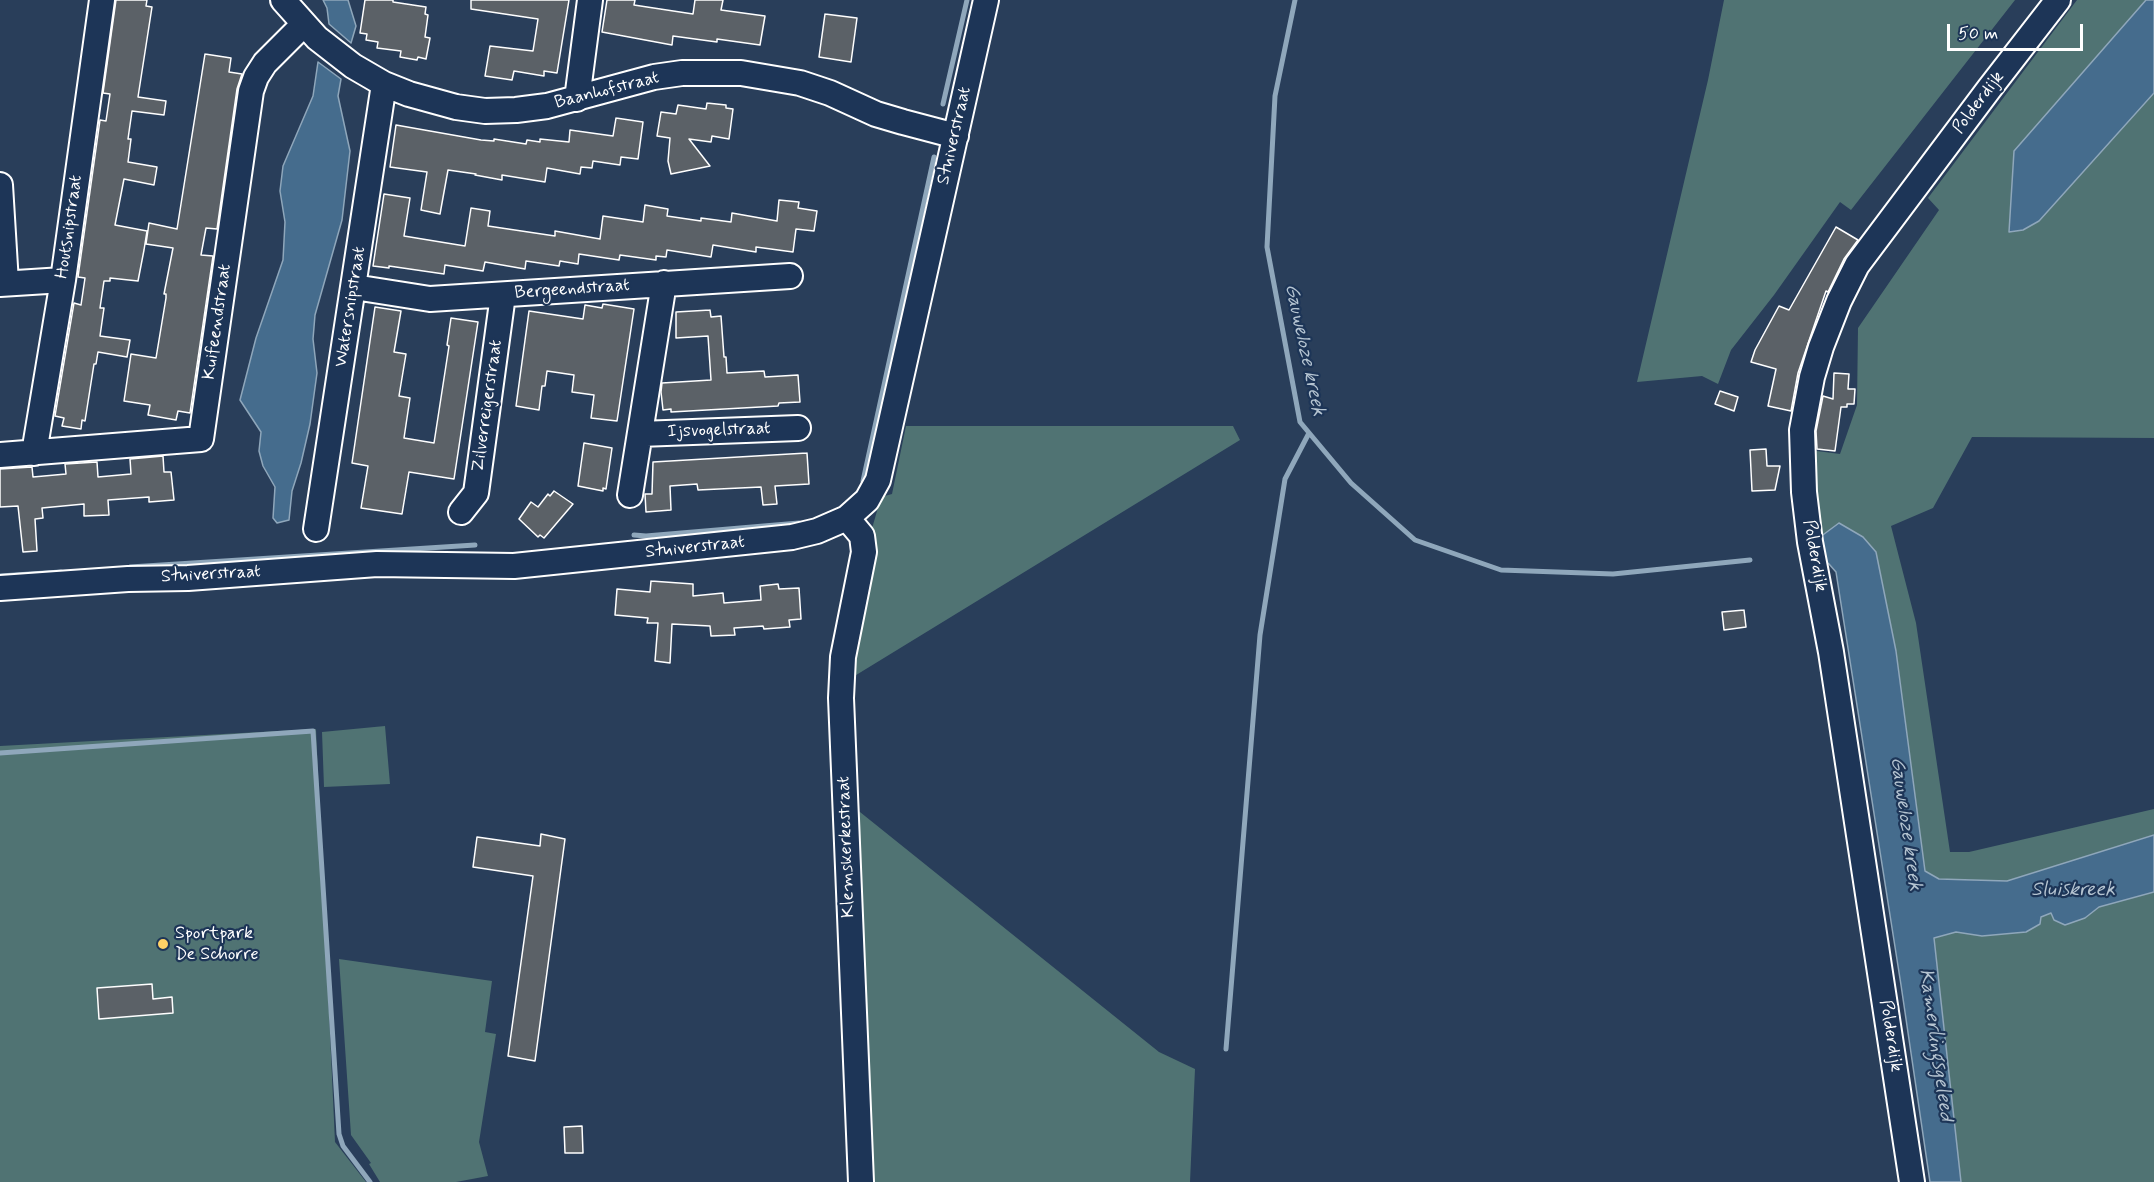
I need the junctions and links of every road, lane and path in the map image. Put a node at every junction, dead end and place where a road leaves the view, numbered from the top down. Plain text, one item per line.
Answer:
1 (102, 0) edge
2 (283, 0) edge
3 (590, 0) edge
4 (986, 0) edge
5 (2058, 0) edge
6 (304, 24) junction
7 (384, 84) junction
8 (577, 99) junction
9 (956, 136) junction
10 (0, 185) edge
11 (790, 276) dead end
12 (63, 280) junction
13 (664, 283) junction
14 (3, 284) edge
15 (354, 287) junction
16 (503, 295) junction
17 (798, 428) dead end
18 (640, 434) junction
19 (34, 453) junction
20 (0, 455) edge
21 (630, 495) dead end
22 (461, 512) dead end
23 (847, 518) junction
24 (316, 529) dead end
25 (0, 588) edge
26 (861, 1182) edge
27 (1912, 1182) edge

1 - 12 street, Houtsnipstraat
2 - 6 street, Baanhofstraat
3 - 8 street
4 - 9 street, Stuiverstraat
5 - 27 street, Polderdijk
6 - 7 street, Baanhofstraat
6 - 19 street, Kuifeendstraat
7 - 8 street, Baanhofstraat
7 - 15 street, Watersnipstraat
8 - 9 street, Baanhofstraat
9 - 23 street, Stuiverstraat
10 - 14 street
11 - 13 street, Bergeendstraat
12 - 14 street
12 - 19 street, Houtsnipstraat
13 - 16 street, Bergeendstraat
13 - 18 street, Ijsvogelstraat
15 - 16 street, Bergeendstraat
15 - 24 street, Watersnipstraat
16 - 22 street, Zilverreigerstraat
17 - 18 street, Ijsvogelstraat
18 - 21 street, Ijsvogelstraat
19 - 20 street, Kuifeendstraat
23 - 25 street, Stuiverstraat
23 - 26 street, Klemskerkestraat

